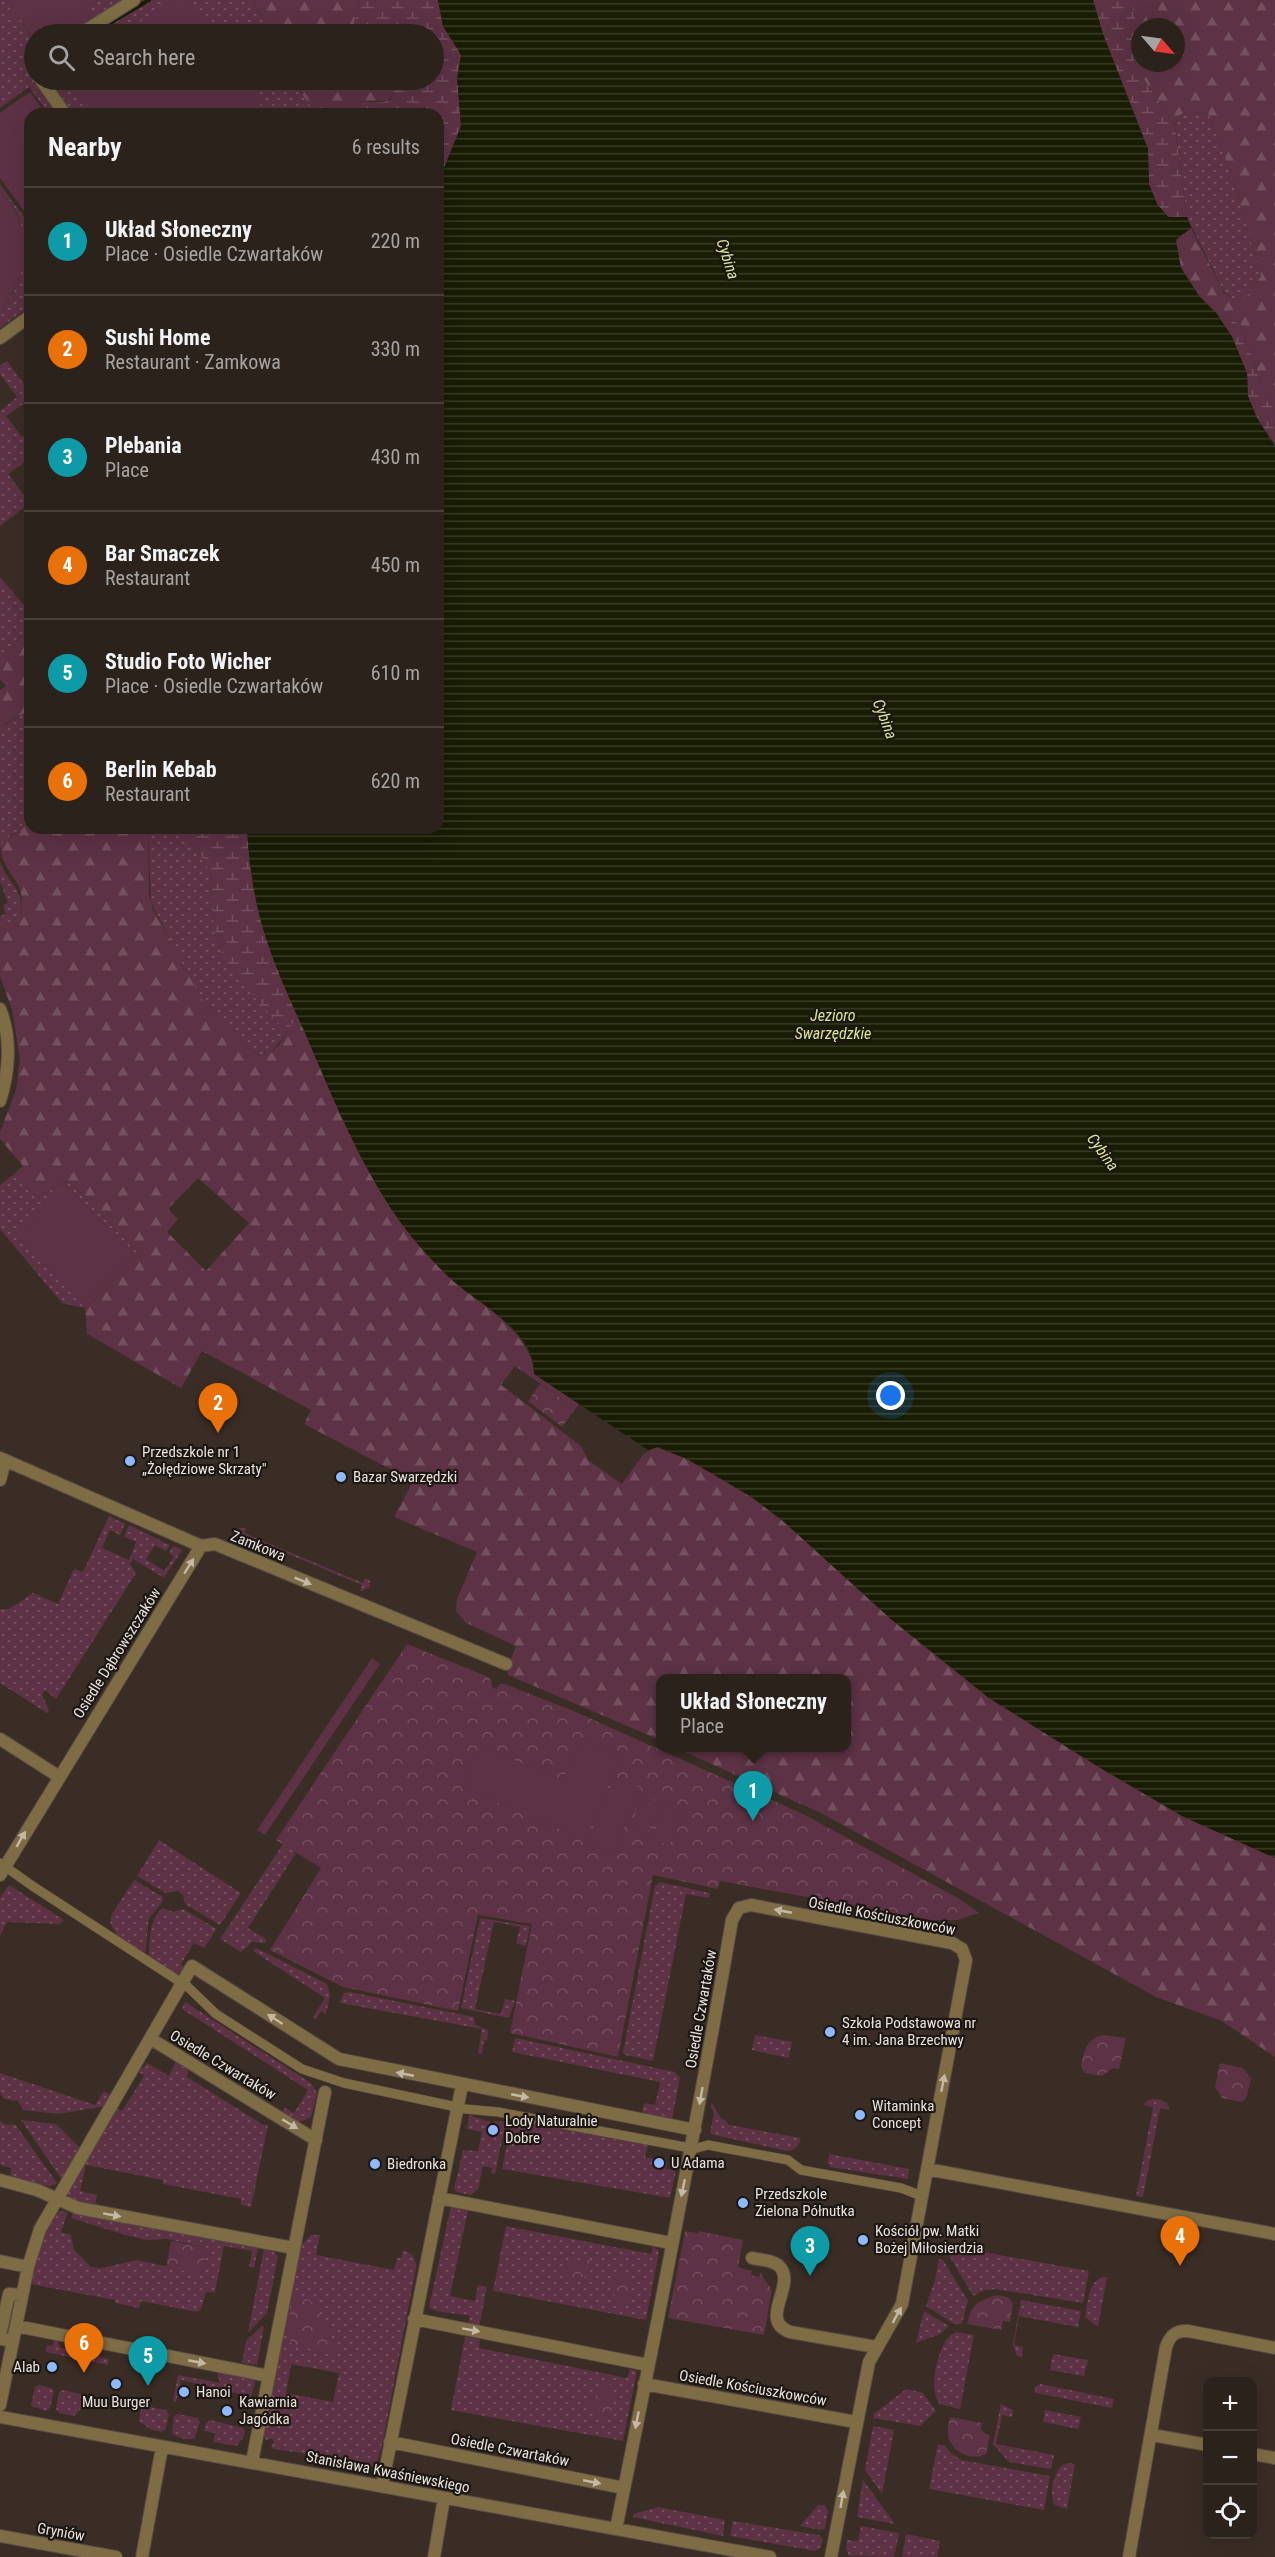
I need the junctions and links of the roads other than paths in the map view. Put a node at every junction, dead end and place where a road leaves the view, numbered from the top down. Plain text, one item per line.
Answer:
1 (134, 0) edge
2 (96, 24) edge
3 (48, 90) edge
4 (61, 108) edge
5 (24, 320) edge
6 (0, 338) edge
7 (0, 1009) edge
8 (0, 1101) edge
9 (3, 1459) edge
10 (0, 1480) edge
11 (201, 1546) junction
12 (506, 1664) dead end
13 (0, 1739) edge
14 (58, 1776) junction
15 (2, 1868) edge
16 (751, 1905) joint
17 (182, 1983) junction
18 (151, 2038) junction
19 (462, 2085) junction
20 (325, 2092) dead end
21 (452, 2106) dead end
22 (465, 2109) dead end
23 (695, 2130) junction
24 (316, 2140) junction
25 (686, 2147) dead end
26 (697, 2148) dead end
27 (927, 2169) junction
28 (0, 2180) edge
29 (922, 2196) junction
30 (439, 2198) junction
31 (56, 2199) junction
32 (1275, 2234) edge
33 (671, 2243) junction
34 (294, 2248) junction
35 (752, 2258) dead end
36 (0, 2261) edge
37 (28, 2266) junction
38 (22, 2295) junction
39 (414, 2319) junction
40 (16, 2326) junction
41 (13, 2341) junction
42 (876, 2347) junction
43 (1275, 2348) edge
44 (648, 2365) junction
45 (3, 2375) edge
46 (269, 2376) junction
47 (644, 2384) junction
48 (0, 2405) edge
49 (0, 2417) edge
50 (856, 2422) junction
51 (1152, 2435) junction
52 (390, 2442) junction
53 (1203, 2444) edge
54 (162, 2447) junction
55 (1257, 2455) edge
56 (1275, 2458) edge
57 (252, 2462) junction
58 (382, 2486) junction
59 (624, 2488) junction
60 (444, 2498) junction
61 (616, 2529) junction
62 (0, 2536) edge
63 (116, 2557) edge
64 (142, 2557) edge
65 (434, 2557) edge
66 (770, 2557) edge
67 (831, 2557) edge
68 (1129, 2557) edge

1 - 2 street
3 - 4 street
5 - 6 street
7 - 8 street
9 - 10 street
9 - 11 street, Zamkowa
11 -> 12 street, Zamkowa
14 -> 11 street, Osiedle Dąbrowszczaków
13 - 14 street
15 -> 14 street, Osiedle Dąbrowszczaków
15 - 17 street
16 -> 23 street, Osiedle Czwartaków
27 -> 16 street, Osiedle Kościuszkowców
17 - 18 street
19 -> 17 street
17 - 21 street
18 -> 24 street, Osiedle Czwartaków
18 - 31 street, Osiedle Czwartaków
19 -> 23 street
19 - 30 street
20 - 24 street
22 - 25 street
23 -> 33 street, Osiedle Czwartaków
24 - 34 street
26 - 29 street
27 - 29 street, Osiedle Kościuszkowców
27 - 32 street
28 - 31 street
42 -> 29 street, Osiedle Kościuszkowców
30 - 33 street
30 - 39 street
31 -> 34 street
31 - 37 street, Osiedle Czwartaków
33 - 44 street, Osiedle Czwartaków
34 - 46 street
35 - 42 street
36 - 37 street
37 - 38 street, Osiedle Czwartaków
38 - 40 street, Osiedle Czwartaków
38 - 41 street
39 -> 44 street
39 - 52 street
40 - 41 street, Osiedle Czwartaków
40 -> 46 street
41 - 45 street, Osiedle Czwartaków
42 - 50 street, Osiedle Kościuszkowców
43 - 51 street
44 - 47 street, Osiedle Czwartaków
45 - 48 street, Osiedle Czwartaków
46 - 57 street
47 - 50 street, Osiedle Kościuszkowców
47 -> 59 street, Osiedle Czwartaków
49 - 54 street, Stanisława Kwaśniewskiego
67 -> 50 street, Osiedle Kościuszkowców
51 - 53 street
51 - 68 street
52 - 58 street
52 -> 59 street, Osiedle Czwartaków
54 - 57 street, Stanisława Kwaśniewskiego
54 - 64 street
55 - 56 street
57 - 58 street, Stanisława Kwaśniewskiego
58 - 60 street, Stanisława Kwaśniewskiego
59 - 61 street, Osiedle Czwartaków
60 - 61 street, Stanisława Kwaśniewskiego
60 - 65 street
61 - 66 street, Stanisława Kwaśniewskiego
62 - 63 street, Gryniów

